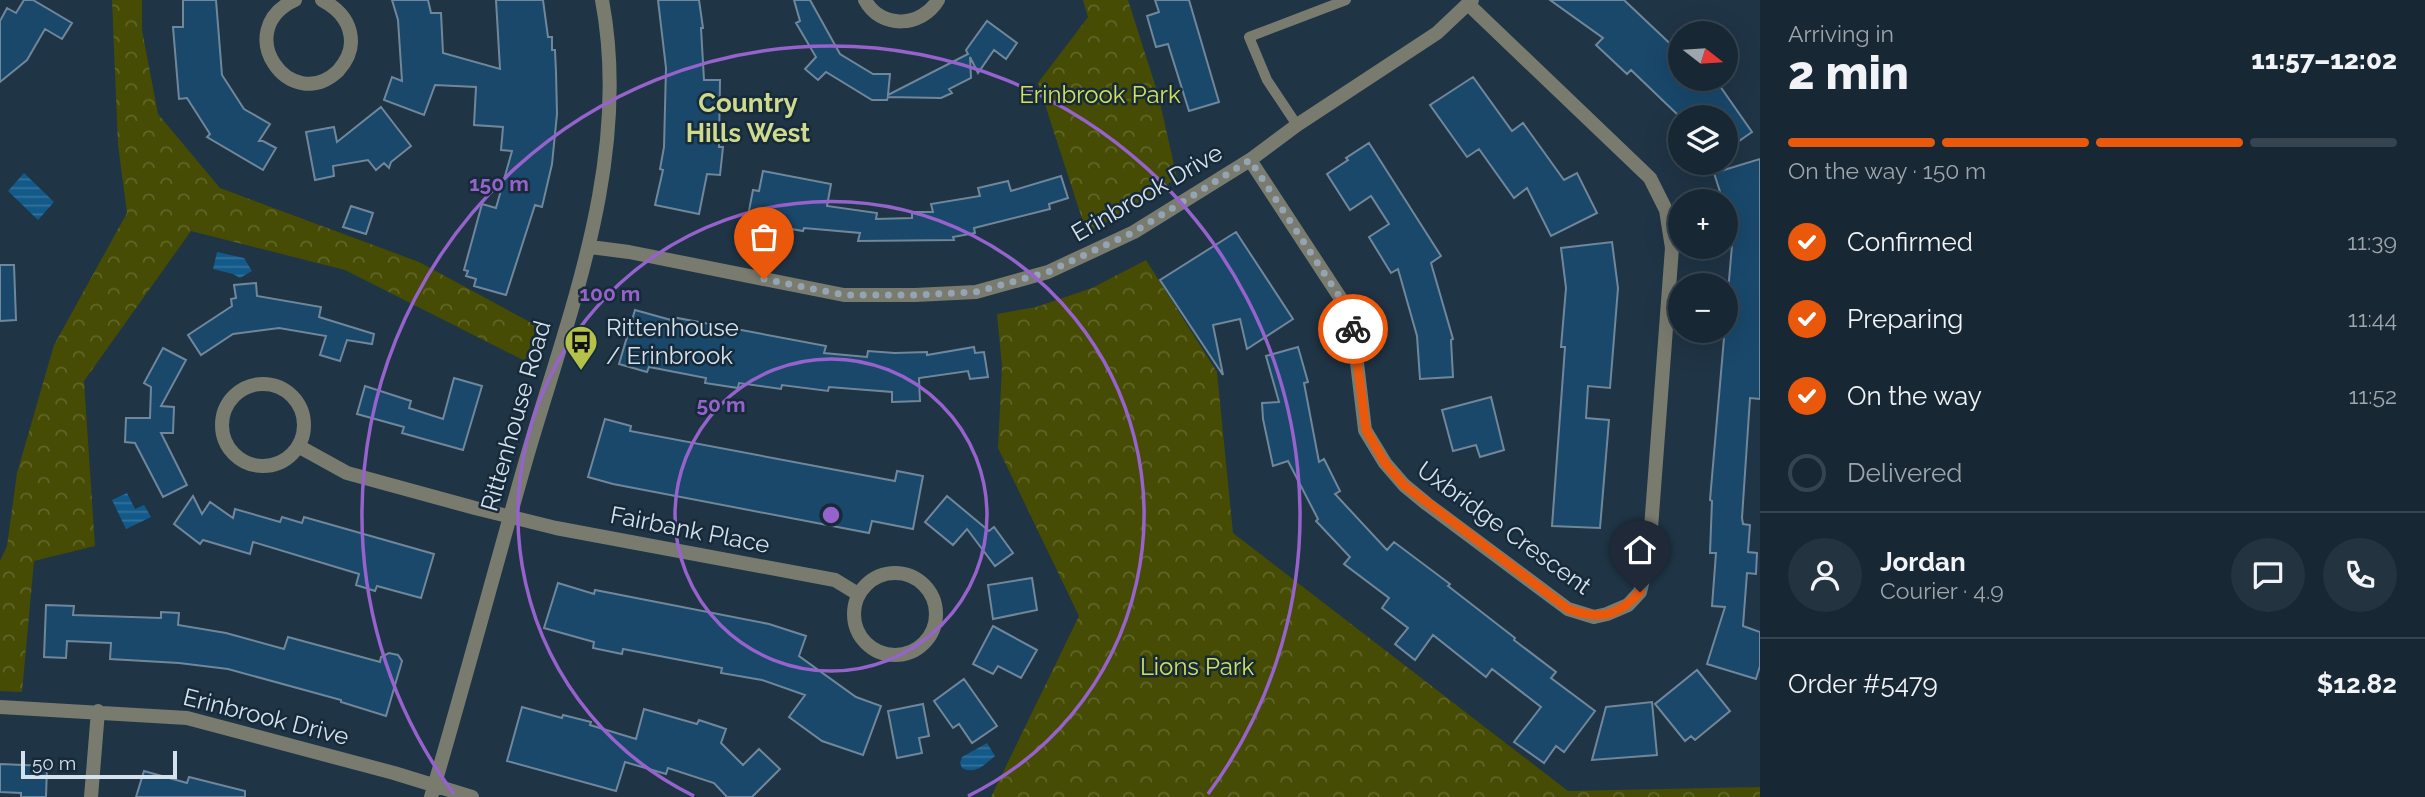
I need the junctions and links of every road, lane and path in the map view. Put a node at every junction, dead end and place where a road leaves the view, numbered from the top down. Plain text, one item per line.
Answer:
1 (295, 0) edge
2 (322, 0) edge
3 (603, 0) edge
4 (866, 0) edge
5 (938, 0) edge
6 (1346, 0) edge
7 (1470, 2) edge
8 (1297, 125) junction
9 (1250, 160) junction
10 (590, 247) junction
11 (298, 446) junction
12 (510, 517) junction
13 (858, 594) junction
14 (0, 707) edge
15 (98, 711) junction
16 (433, 791) edge
17 (91, 797) edge
18 (472, 797) edge

1 - 2 street
3 - 10 street, Rittenhouse Road
4 - 5 street
6 - 8 lane
7 - 8 street, Erinbrook Drive
7 - 9 street, Uxbridge Crescent
8 - 9 street, Erinbrook Drive
9 - 10 street, Erinbrook Drive
10 - 12 street, Rittenhouse Road
11 - 11 street
11 - 12 street, Fairbank Place
12 - 13 street, Fairbank Place
12 - 16 street, Rittenhouse Road
13 - 13 street
14 - 15 street, Erinbrook Drive
15 - 16 street, Erinbrook Drive
15 - 17 street
16 - 18 street, Erinbrook Drive

